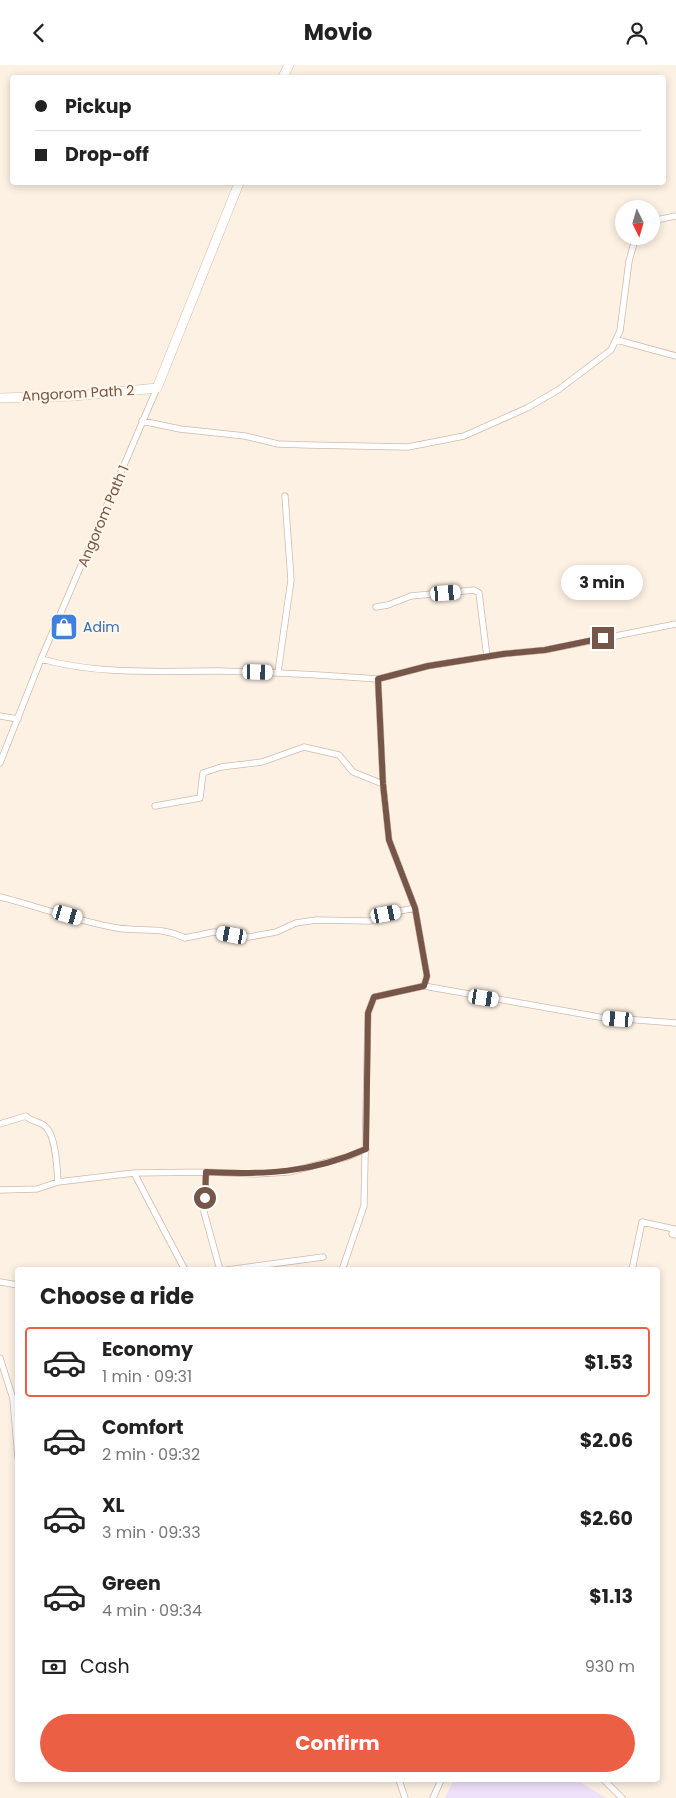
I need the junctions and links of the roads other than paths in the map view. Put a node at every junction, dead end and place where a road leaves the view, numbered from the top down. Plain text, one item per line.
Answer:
1 (238, 185) edge
2 (676, 216) edge
3 (660, 219) edge
4 (633, 245) edge
5 (617, 340) junction
6 (676, 356) edge
7 (157, 388) junction
8 (0, 399) edge
9 (142, 421) junction
10 (285, 497) dead end
11 (376, 607) dead end
12 (676, 624) edge
13 (487, 657) junction
14 (41, 659) junction
15 (278, 672) junction
16 (378, 679) junction
17 (0, 716) edge
18 (18, 719) junction
19 (0, 763) edge
20 (383, 784) junction
21 (155, 805) dead end
22 (0, 897) edge
23 (415, 908) junction
24 (424, 986) junction
25 (676, 1023) edge
26 (0, 1124) edge
27 (366, 1149) junction
28 (206, 1172) junction
29 (134, 1173) junction
30 (58, 1182) junction
31 (0, 1190) edge
32 (676, 1235) edge
33 (323, 1257) dead end
34 (183, 1267) edge
35 (219, 1267) edge
36 (249, 1267) edge
37 (343, 1267) edge
38 (633, 1267) edge
39 (0, 1282) edge
40 (15, 1284) edge
41 (0, 1358) edge
42 (15, 1423) edge
43 (399, 1782) edge
44 (440, 1782) edge
45 (606, 1782) edge
46 (405, 1798) edge
47 (434, 1798) edge
48 (622, 1798) edge

1 - 7 street, Angorom Path 1
2 - 3 street
4 - 5 street
5 - 6 street
5 - 9 street
7 - 8 street, Angorom Path 2
7 - 9 street, Angorom Path 1
9 - 14 street, Angorom Path 1
10 - 15 street
11 - 13 street
12 - 13 street
13 - 16 street
14 - 15 street
14 - 18 street, Angorom Path 1
15 - 16 street
16 - 20 street
17 - 18 street
18 - 19 street, Angorom Path 1
20 - 21 street
20 - 23 street
22 - 23 street
23 - 24 street
24 - 25 street
24 - 27 street
26 - 30 street
27 - 28 street
27 - 37 street
28 - 29 street
28 - 35 street
29 - 30 street
29 - 34 street
30 - 31 street
32 - 38 street
33 - 36 street
39 - 40 street
41 - 42 street
43 - 46 street
44 - 47 street
45 - 48 street

